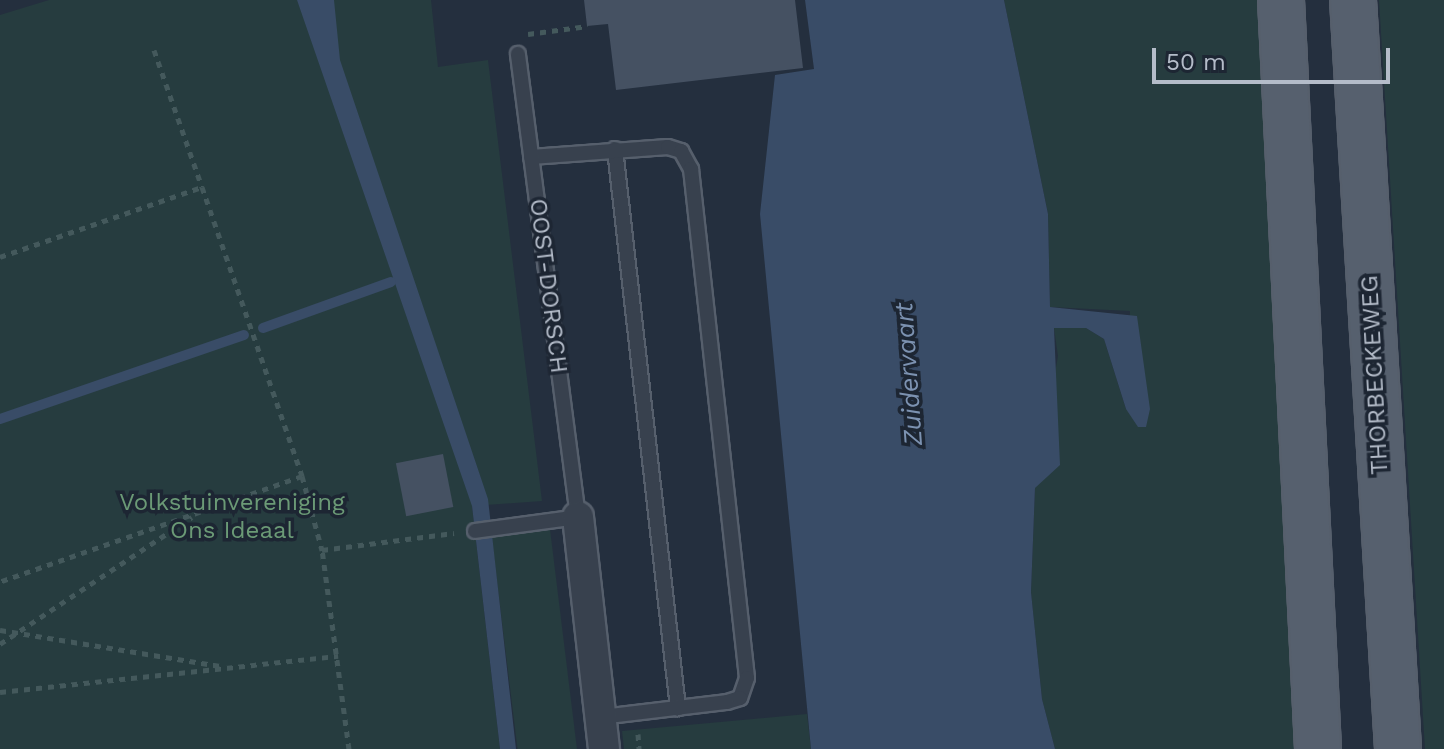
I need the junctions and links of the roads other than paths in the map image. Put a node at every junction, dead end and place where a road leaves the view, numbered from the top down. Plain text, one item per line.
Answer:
1 (1281, 0) edge
2 (1353, 0) edge
3 (518, 54) dead end
4 (615, 149) junction
5 (531, 157) junction
6 (578, 517) junction
7 (475, 531) road end
8 (678, 708) junction
9 (601, 717) junction
10 (604, 749) edge
11 (1318, 749) edge
12 (1398, 749) edge

1 - 11 main road
2 - 12 main road, THORBECKEWEG
3 - 5 lane, OOST-DORSCH
4 - 5 lane
4 - 8 lane
4 - 8 lane
5 - 6 lane, OOST-DORSCH
6 - 7 lane
6 - 9 street, OOST-DORSCH
8 - 9 lane
9 - 10 street, OOST-DORSCH

